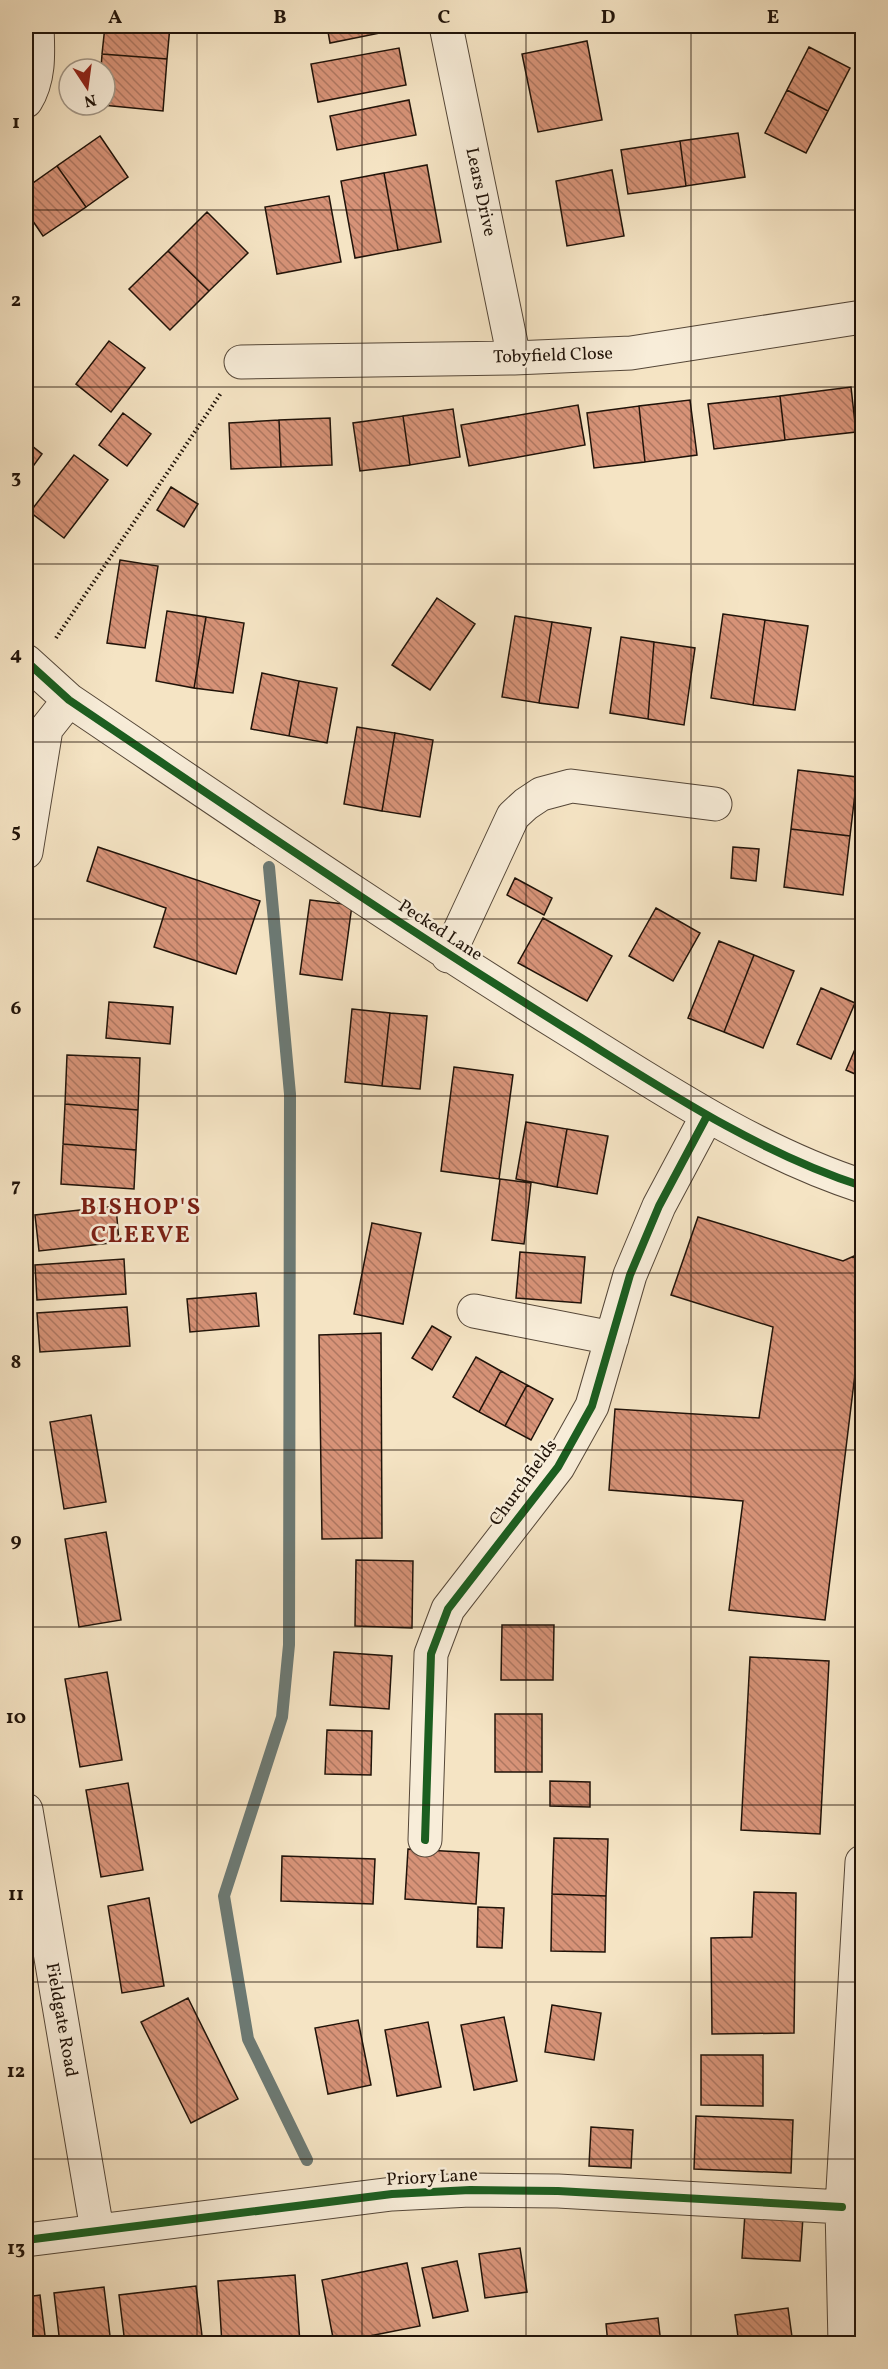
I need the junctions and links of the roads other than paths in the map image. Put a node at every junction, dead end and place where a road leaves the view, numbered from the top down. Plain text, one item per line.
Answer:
1 (38, 26) edge
2 (446, 26) edge
3 (26, 101) edge
4 (862, 317) edge
5 (514, 358) junction
6 (241, 362) road end
7 (30, 666) edge
8 (69, 700) junction
9 (714, 804) dead end
10 (26, 852) edge
11 (448, 956) junction
12 (707, 1116) junction
13 (862, 1186) edge
14 (474, 1311) dead end
15 (612, 1338) junction
16 (26, 1810) edge
17 (425, 1840) dead end
18 (862, 1862) edge
19 (842, 2207) junction
20 (97, 2230) junction
21 (26, 2240) edge
22 (845, 2343) edge

1 - 3 street
2 - 5 street, Lears Drive
4 - 5 street, Tobyfield Close
5 - 6 street, Tobyfield Close
7 - 8 street, Pecked Lane
8 - 10 street
8 - 11 street, Pecked Lane
9 - 11 street
11 - 12 street, Pecked Lane
12 - 13 street, Pecked Lane
12 - 15 street, Churchfields
14 - 15 street
15 - 17 street, Churchfields
16 - 20 street, Fieldgate Road
18 - 19 street
19 - 20 street, Priory Lane
19 - 22 street
20 - 21 street, Priory Lane

